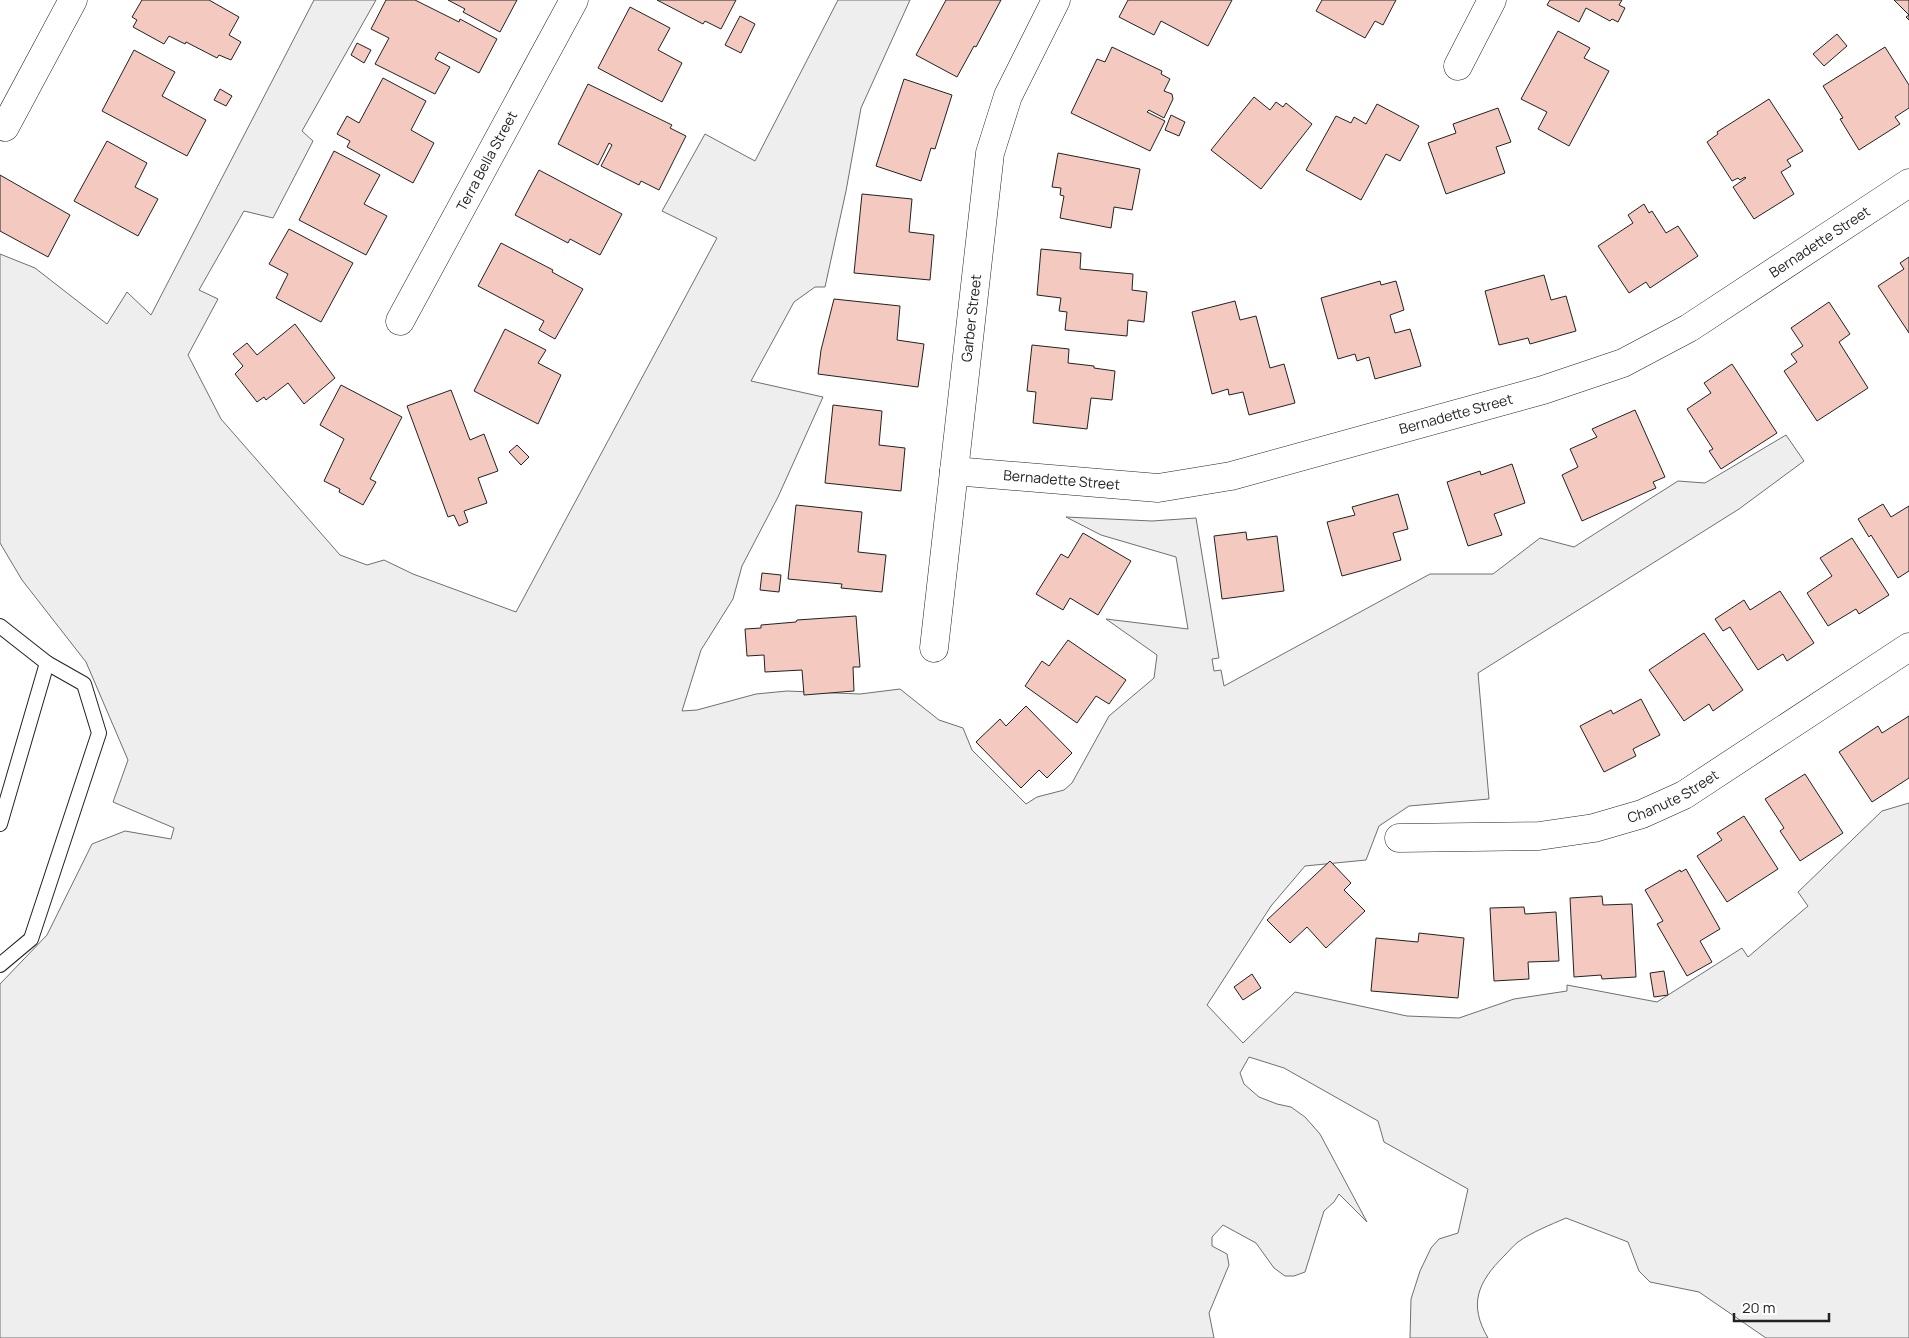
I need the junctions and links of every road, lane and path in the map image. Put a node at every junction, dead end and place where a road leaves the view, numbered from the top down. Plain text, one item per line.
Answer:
1 (73, 0) edge
2 (574, 0) edge
3 (1056, 0) edge
4 (1492, 0) edge
5 (1458, 66) dead end
6 (5, 127) dead end
7 (1909, 183) edge
8 (400, 321) dead end
9 (954, 471) junction
10 (0, 626) edge
11 (1909, 647) edge
12 (934, 648) dead end
13 (47, 663) junction
14 (0, 824) edge
15 (1399, 838) dead end
16 (0, 965) edge

1 - 6 street
2 - 8 street, Terra Bella Street
3 - 9 street, Garber Street
4 - 5 street
7 - 9 street, Bernadette Street
9 - 12 street, Garber Street
10 - 13 lane
11 - 15 street, Chanute Street
13 - 14 lane
13 - 16 lane

